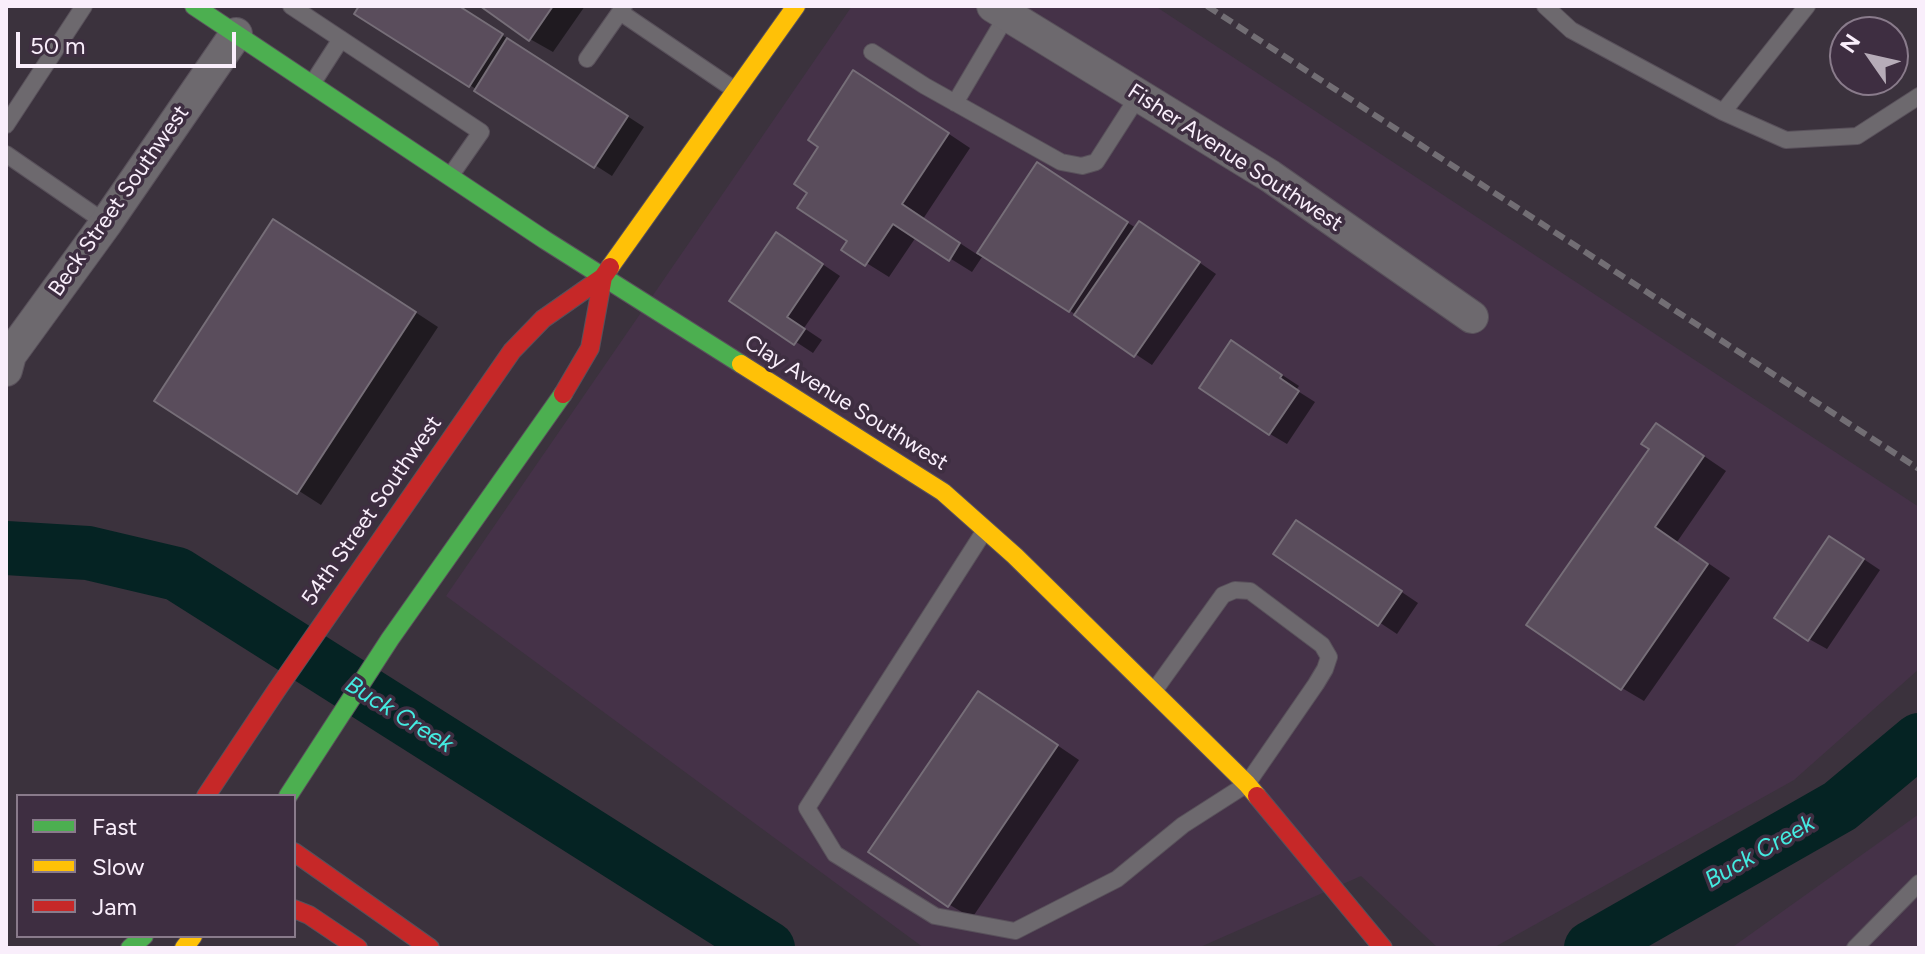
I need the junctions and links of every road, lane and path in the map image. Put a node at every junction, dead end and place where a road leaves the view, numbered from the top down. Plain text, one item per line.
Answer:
1 (84, 6) edge
2 (291, 6) edge
3 (796, 6) edge
4 (1545, 6) edge
5 (1807, 6) edge
6 (201, 8) edge
7 (622, 9) edge
8 (1000, 10) edge
9 (236, 34) junction
10 (341, 39) junction
11 (872, 52) dead end
12 (587, 59) dead end
13 (312, 84) junction
14 (737, 91) junction
15 (1139, 95) junction
16 (1919, 96) edge
17 (955, 103) junction
18 (1723, 112) junction
19 (6, 125) edge
20 (6, 154) edge
21 (450, 176) junction
22 (106, 223) junction
23 (603, 277) junction
24 (1472, 317) dead end
25 (6, 370) edge
26 (985, 530) junction
27 (1154, 692) junction
28 (1247, 784) junction
29 (207, 794) edge
30 (289, 794) edge
31 (296, 853) edge
32 (1919, 883) edge
33 (296, 910) edge
34 (358, 948) edge
35 (430, 948) edge
36 (1383, 948) edge
37 (1855, 948) edge

1 - 19 lane
2 - 10 lane
3 - 14 main road, 54th Street Southwest
4 - 18 lane
5 - 18 lane
6 - 9 main road, Clay Avenue Southwest
7 - 12 lane
7 - 14 lane
8 - 15 street, Fisher Avenue Southwest
8 - 17 lane
9 - 13 main road, Clay Avenue Southwest
9 - 22 street, Beck Street Southwest
10 - 13 lane
10 - 21 lane
11 - 17 lane
13 - 21 main road, Clay Avenue Southwest
14 - 23 main road, 54th Street Southwest
15 - 17 lane
15 - 24 street, Fisher Avenue Southwest
16 - 18 lane
20 - 22 lane
21 - 23 main road, Clay Avenue Southwest
22 - 25 street, Beck Street Southwest
23 - 26 main road, Clay Avenue Southwest
23 - 29 main road, 54th Street Southwest
23 - 30 main road, 54th Street Southwest
26 - 27 main road, Clay Avenue Southwest
26 - 28 lane
27 - 28 main road, Clay Avenue Southwest
27 - 28 lane
28 - 36 main road, Clay Avenue Southwest
31 - 35 main road
32 - 37 lane
33 - 34 main road

